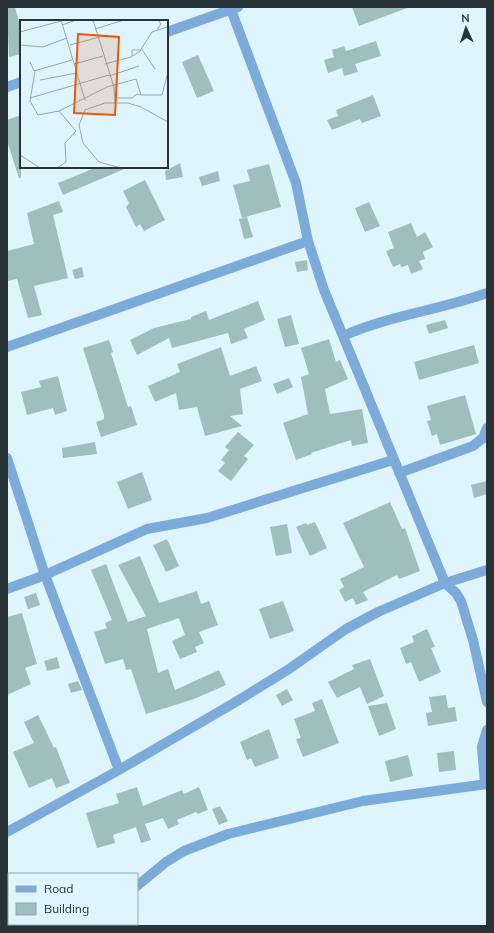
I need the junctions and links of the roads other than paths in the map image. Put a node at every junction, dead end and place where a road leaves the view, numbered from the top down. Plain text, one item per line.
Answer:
1 (233, 8) edge
2 (168, 32) edge
3 (20, 82) edge
4 (7, 87) edge
5 (308, 240) junction
6 (487, 293) edge
7 (343, 336) junction
8 (7, 347) edge
9 (487, 428) edge
10 (393, 460) junction
11 (8, 463) edge
12 (399, 473) junction
13 (487, 570) edge
14 (44, 575) junction
15 (445, 583) junction
16 (7, 590) edge
17 (487, 702) edge
18 (487, 730) edge
19 (119, 770) junction
20 (486, 784) edge
21 (7, 832) edge
22 (138, 885) edge

1 - 2 street
1 - 5 street
3 - 4 street
5 - 7 street
5 - 8 street
6 - 7 street
7 - 10 street
9 - 12 street
10 - 12 street
10 - 14 street
11 - 14 street
12 - 15 street
13 - 15 street
14 - 16 street
14 - 19 street
15 - 17 street
15 - 19 street
18 - 20 street
19 - 21 street
20 - 22 street

